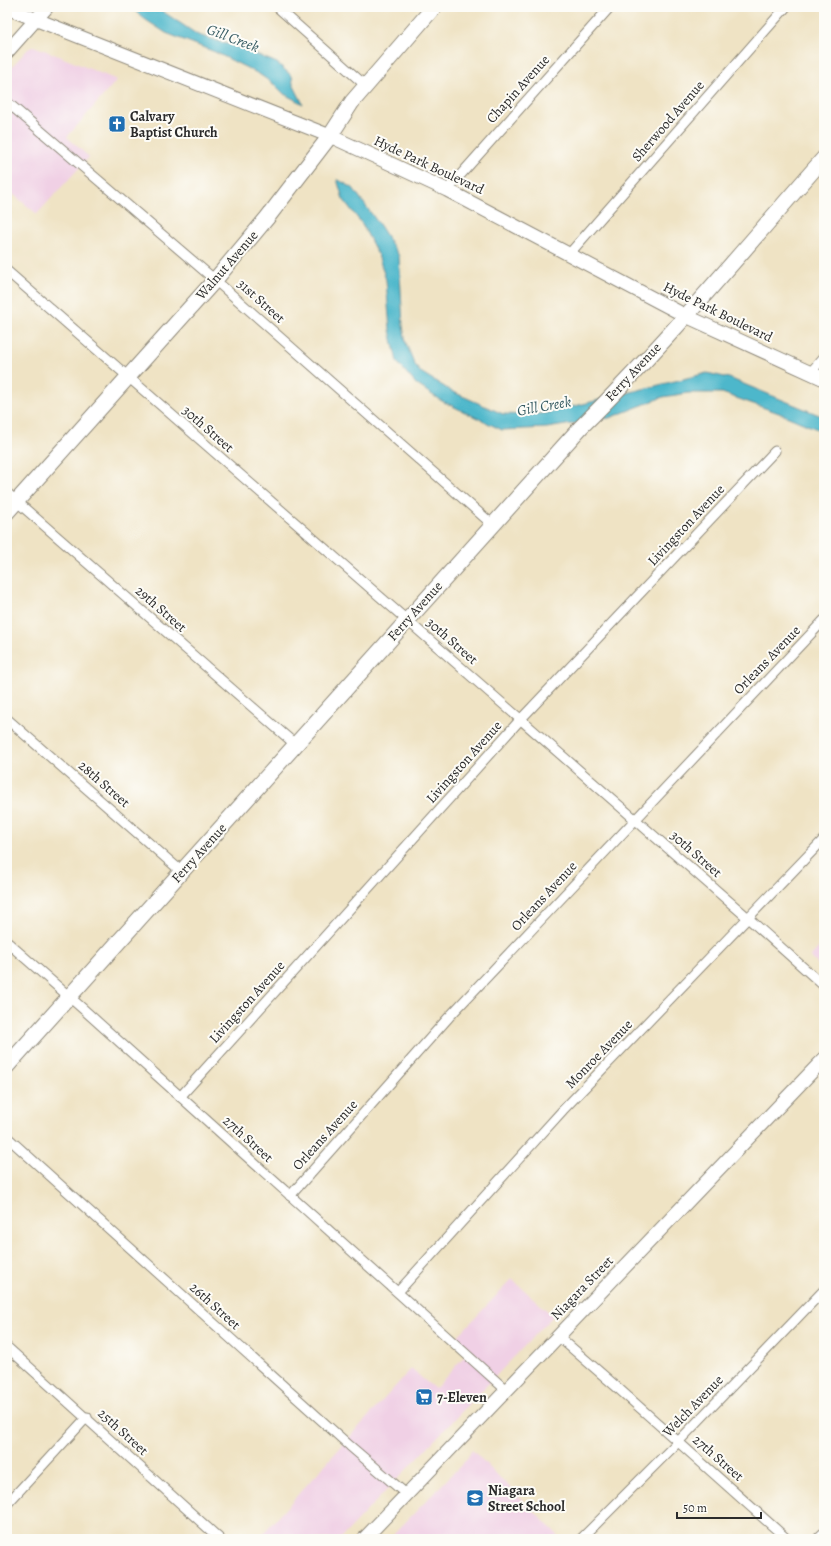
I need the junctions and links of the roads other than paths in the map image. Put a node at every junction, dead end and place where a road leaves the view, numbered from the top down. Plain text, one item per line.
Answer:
1 (47, 7) edge
2 (277, 7) edge
3 (434, 7) edge
4 (610, 7) edge
5 (786, 7) edge
6 (7, 8) edge
7 (35, 20) junction
8 (7, 52) edge
9 (366, 86) junction
10 (7, 102) edge
11 (330, 136) junction
12 (824, 158) edge
13 (447, 190) junction
14 (570, 253) junction
15 (7, 271) edge
16 (215, 280) junction
17 (686, 316) junction
18 (824, 357) edge
19 (810, 373) junction
20 (128, 378) junction
21 (824, 379) edge
22 (775, 451) dead end
23 (10, 502) edge
24 (493, 525) junction
25 (824, 620) edge
26 (406, 621) junction
27 (7, 719) edge
28 (520, 720) junction
29 (296, 745) junction
30 (635, 819) junction
31 (824, 839) edge
32 (182, 872) junction
33 (748, 918) junction
34 (7, 942) edge
35 (824, 986) edge
36 (69, 997) junction
37 (824, 1059) edge
38 (7, 1066) edge
39 (180, 1097) junction
40 (7, 1137) edge
41 (290, 1196) junction
42 (824, 1290) edge
43 (398, 1292) junction
44 (558, 1336) junction
45 (7, 1346) edge
46 (506, 1390) junction
47 (87, 1417) junction
48 (678, 1442) junction
49 (406, 1494) junction
50 (7, 1504) edge
51 (824, 1535) edge
52 (220, 1539) edge
53 (364, 1539) edge
54 (581, 1539) edge
55 (787, 1539) edge
56 (820, 1539) edge

1 - 7 main road
2 - 9 street
3 - 9 main road, Walnut Avenue
4 - 13 street, Chapin Avenue
5 - 14 street, Sherwood Avenue
6 - 7 main road, Hyde Park Boulevard
7 - 8 main road
7 - 11 main road, Hyde Park Boulevard
9 - 11 main road, Walnut Avenue
10 - 16 street, 31st Street
11 - 13 main road, Hyde Park Boulevard
11 - 16 main road, Walnut Avenue
12 - 17 main road, Ferry Avenue
13 - 14 main road, Hyde Park Boulevard
14 - 17 main road, Hyde Park Boulevard
15 - 20 street, 30th Street
16 - 20 main road, Walnut Avenue
16 - 24 street, 31st Street
17 - 19 main road, Hyde Park Boulevard
17 - 24 main road, Ferry Avenue
18 - 19 street
19 - 21 main road, Hyde Park Boulevard
20 - 23 main road, Walnut Avenue
20 - 26 street, 30th Street
22 - 28 street, Livingston Avenue
23 - 29 street, 29th Street
24 - 26 main road, Ferry Avenue
25 - 30 street, Orleans Avenue
26 - 28 street, 30th Street
26 - 29 main road, Ferry Avenue
27 - 32 street, 28th Street
28 - 30 street, 30th Street
28 - 39 street, Livingston Avenue
29 - 32 main road, Ferry Avenue
30 - 33 street, 30th Street
30 - 41 street, Orleans Avenue
31 - 33 street, Monroe Avenue
32 - 36 main road, Ferry Avenue
33 - 35 street, 30th Street
33 - 43 street, Monroe Avenue
34 - 36 street, 27th Street
36 - 38 main road, Ferry Avenue
36 - 39 street, 27th Street
37 - 44 main road, Niagara Street
39 - 41 street, 27th Street
40 - 49 street, 26th Street
41 - 43 street, 27th Street
42 - 48 street, Welch Avenue
43 - 46 street, 27th Street
44 - 46 main road, Niagara Street
44 - 48 street, 27th Street
45 - 47 street, 25th Street
46 - 49 main road, Niagara Street
47 - 50 street
47 - 52 street, 25th Street
48 - 54 street, Welch Avenue
48 - 55 street, 27th Street
49 - 53 main road, Niagara Street
51 - 56 main road

